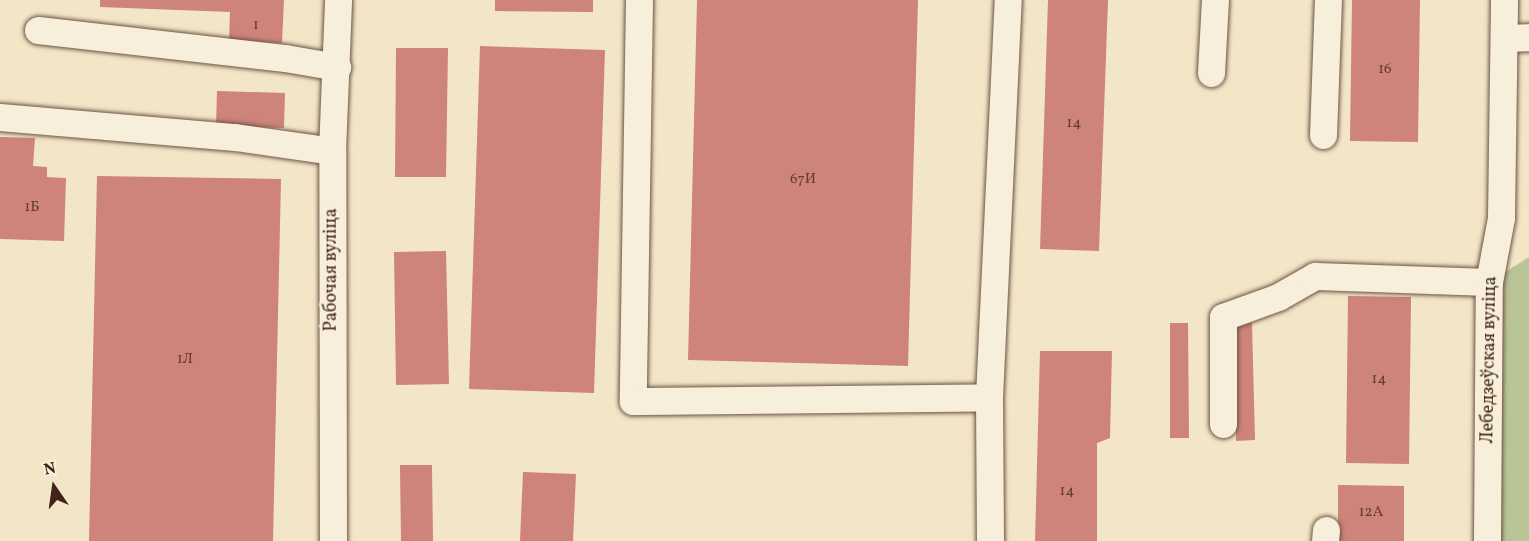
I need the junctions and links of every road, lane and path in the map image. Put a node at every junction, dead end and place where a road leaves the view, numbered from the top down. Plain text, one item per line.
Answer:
1 (338, 0) edge
2 (639, 0) edge
3 (1008, 0) edge
4 (1215, 0) edge
5 (1329, 0) edge
6 (1504, 0) edge
7 (38, 30) dead end
8 (1516, 38) edge
9 (336, 67) junction
10 (1211, 73) dead end
11 (0, 117) edge
12 (1323, 135) dead end
13 (332, 151) junction
14 (1489, 282) junction
15 (989, 397) junction
16 (1223, 424) dead end
17 (333, 541) edge
18 (990, 541) edge
19 (1487, 541) edge

1 - 9 street, Рабочая вуліца
2 - 15 street
3 - 15 street
4 - 10 street
5 - 12 street
6 - 8 street, Лебедзеўская вуліца
7 - 9 street
8 - 14 street, Лебедзеўская вуліца
9 - 13 street, Рабочая вуліца
11 - 13 street
13 - 17 street, Рабочая вуліца
14 - 16 street
14 - 19 street, Лебедзеўская вуліца
15 - 18 street

